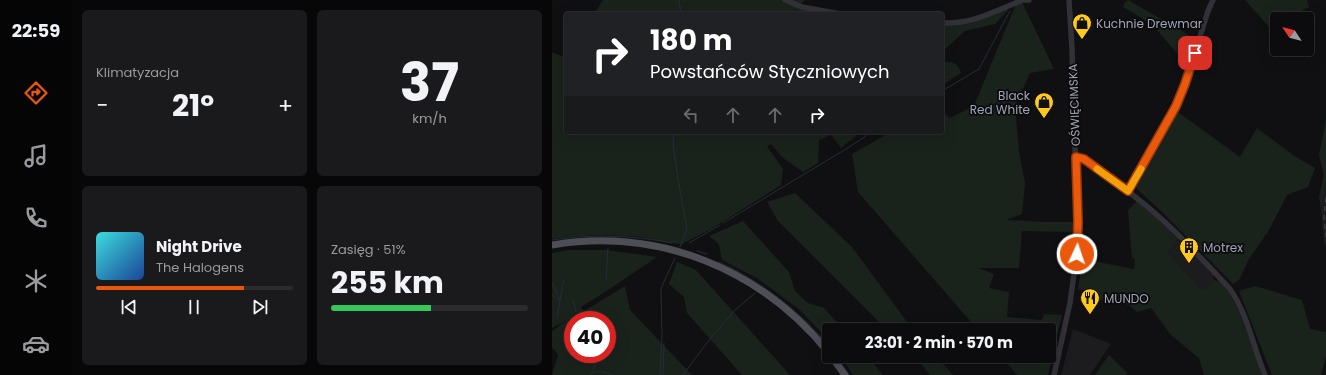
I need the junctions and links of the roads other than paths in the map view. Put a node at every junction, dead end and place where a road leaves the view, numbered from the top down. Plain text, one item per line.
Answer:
1 (785, 0) edge
2 (1023, 0) edge
3 (1029, 0) edge
4 (1069, 0) edge
5 (1213, 0) edge
6 (829, 12) edge
7 (944, 23) edge
8 (1076, 157) junction
9 (1128, 191) junction
10 (552, 245) edge
11 (822, 345) edge
12 (836, 363) edge
13 (844, 375) edge
14 (1054, 375) edge
15 (1265, 375) edge

1 - 6 street
2 - 3 street
2 - 7 street
4 - 8 street, OŚWIĘCIMSKA
5 - 9 street
8 - 9 street
8 - 14 street, OŚWIĘCIMSKA
9 - 15 street
10 - 11 main road
12 - 13 main road

